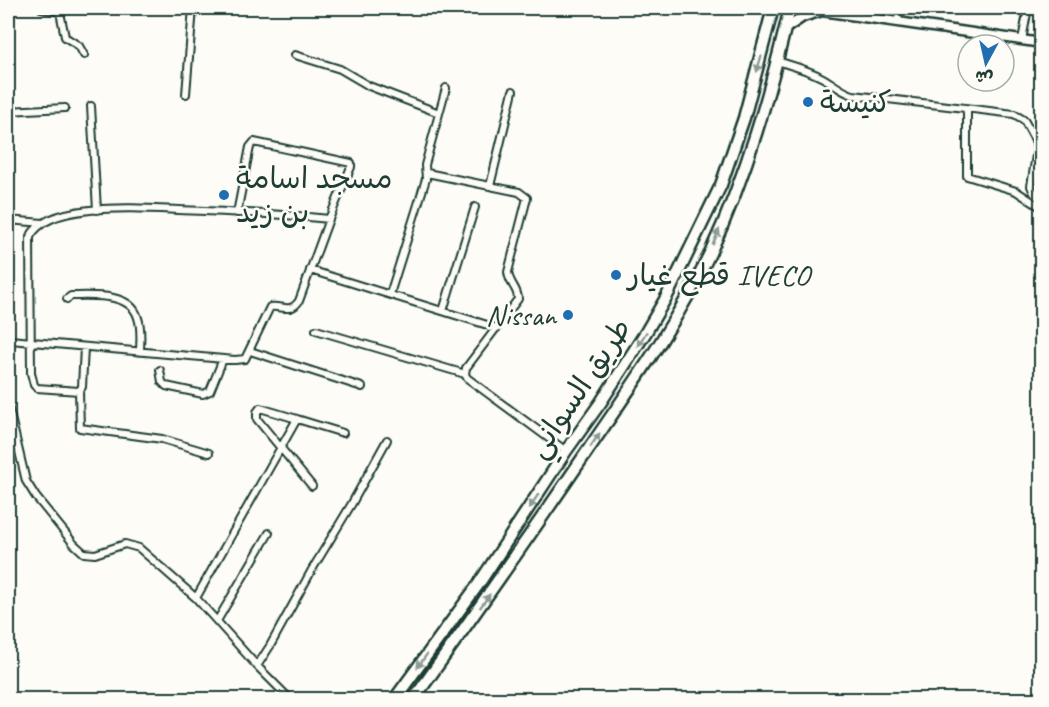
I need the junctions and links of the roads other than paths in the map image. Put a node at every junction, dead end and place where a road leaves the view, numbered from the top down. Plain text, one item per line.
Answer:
1 (41, 8) edge
2 (193, 8) edge
3 (773, 8) edge
4 (790, 8) edge
5 (899, 8) edge
6 (1028, 8) edge
7 (818, 9) edge
8 (898, 22) junction
9 (785, 29) junction
10 (1023, 40) junction
11 (1041, 44) edge
12 (295, 55) dead end
13 (84, 56) dead end
14 (777, 61) junction
15 (446, 88) dead end
16 (513, 91) dead end
17 (186, 94) dead end
18 (91, 106) dead end
19 (65, 108) dead end
20 (965, 108) junction
21 (8, 111) edge
22 (439, 113) junction
23 (427, 173) junction
24 (490, 186) junction
25 (1041, 202) edge
26 (476, 207) dead end
27 (1041, 208) edge
28 (97, 210) junction
29 (237, 213) junction
30 (329, 219) junction
31 (8, 220) edge
32 (43, 223) junction
33 (310, 270) junction
34 (390, 294) junction
35 (67, 298) dead end
36 (443, 311) junction
37 (497, 328) junction
38 (316, 330) dead end
39 (10, 340) dead end
40 (30, 342) junction
41 (84, 347) junction
42 (250, 351) junction
43 (140, 352) junction
44 (223, 359) junction
45 (160, 370) dead end
46 (465, 374) junction
47 (362, 387) dead end
48 (79, 391) junction
49 (8, 405) edge
50 (297, 419) junction
51 (343, 433) dead end
52 (387, 440) dead end
53 (281, 448) junction
54 (566, 451) junction
55 (209, 453) dead end
56 (312, 486) dead end
57 (269, 533) dead end
58 (196, 598) junction
59 (217, 621) junction
60 (257, 666) junction
61 (291, 699) edge
62 (394, 699) edge
63 (413, 699) edge

1 - 13 street
2 - 17 street
3 -> 54 highway, طريق السواني
4 - 9 highway, طريق السواني
5 - 8 street
6 - 10 street
7 - 8 main road
7 - 9 main road
8 - 10 main road
9 - 14 highway, طريق السواني
10 - 11 main road
12 - 22 street
14 - 20 street
63 -> 14 highway, طريق السواني
15 - 22 street
16 - 24 street
18 - 28 street
19 - 21 street
20 - 25 street
20 - 27 street
22 - 23 street
23 - 24 street
23 - 34 street
24 - 37 street
26 - 36 street
28 - 29 street
28 - 32 street
29 - 30 street
29 - 30 street
30 - 33 street
31 - 32 street
32 - 40 street
33 - 34 street
33 - 42 street
34 - 36 street
35 - 43 street
36 - 37 street
37 - 46 street
38 - 46 street
39 - 40 street
40 - 41 street
40 - 48 street
41 - 43 street
41 - 48 street
42 - 44 street
42 - 47 street
43 - 44 street
44 - 45 street
46 - 54 street
48 - 55 street
49 - 58 street
50 - 51 street
50 - 53 street
50 - 53 street
52 - 60 street
53 - 56 street
53 - 58 street
54 -> 62 highway, طريق السواني
57 - 59 street
58 - 59 street
59 - 60 street
60 - 61 street

